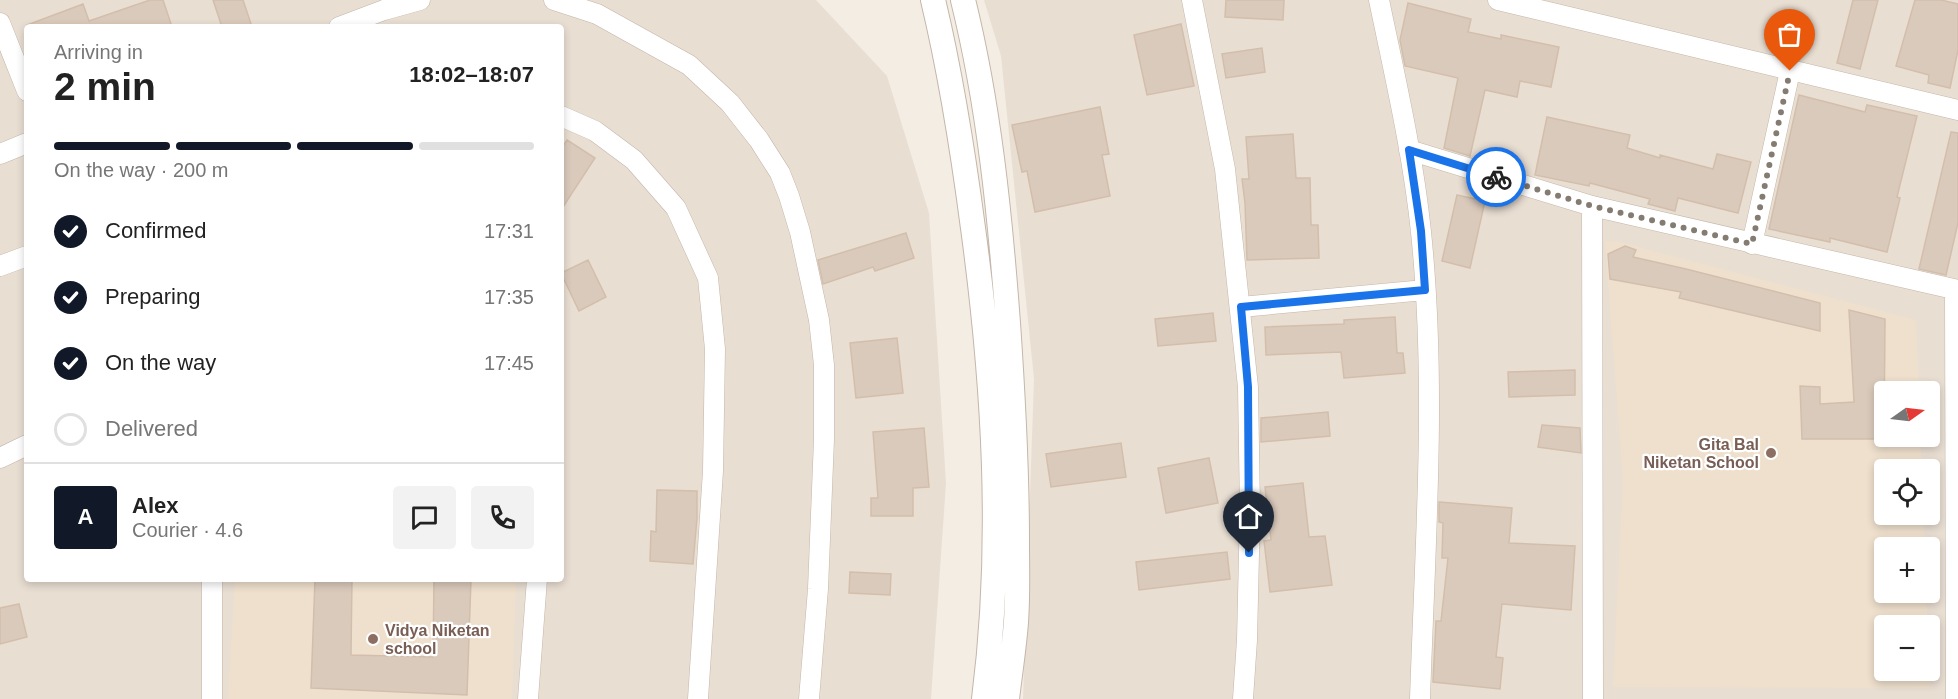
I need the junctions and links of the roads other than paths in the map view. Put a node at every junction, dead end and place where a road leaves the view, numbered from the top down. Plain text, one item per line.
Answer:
1 (420, 0) edge
2 (554, 0) edge
3 (933, 0) edge
4 (963, 0) edge
5 (1192, 0) edge
6 (1378, 0) edge
7 (1498, 0) edge
8 (0, 23) edge
9 (347, 24) edge
10 (1790, 71) junction
11 (24, 83) edge
12 (1958, 110) edge
13 (564, 117) edge
14 (24, 144) edge
15 (1409, 150) junction
16 (0, 154) edge
17 (1592, 206) junction
18 (1752, 244) junction
19 (24, 257) edge
20 (0, 266) edge
21 (1425, 290) junction
22 (1956, 290) edge
23 (1241, 307) junction
24 (24, 446) edge
25 (0, 458) edge
26 (212, 582) edge
27 (537, 582) edge
28 (212, 699) edge
29 (528, 699) edge
30 (698, 699) edge
31 (809, 699) edge
32 (984, 699) edge
33 (1007, 699) edge
34 (1243, 699) edge
35 (1420, 699) edge
36 (1593, 699) edge
37 (1956, 699) edge

1 - 9 street
2 - 31 street
3 - 32 street
4 - 33 street
5 - 23 street
6 - 15 street
7 - 10 street
8 - 11 street
10 - 12 street
10 - 18 street
13 - 30 street
14 - 16 street
15 - 17 street
15 - 21 street
17 - 18 street
17 - 36 street
18 - 22 street
19 - 20 street
21 - 23 street
21 - 35 street
22 - 37 street
23 - 34 street
24 - 25 street
26 - 28 street
27 - 29 street

